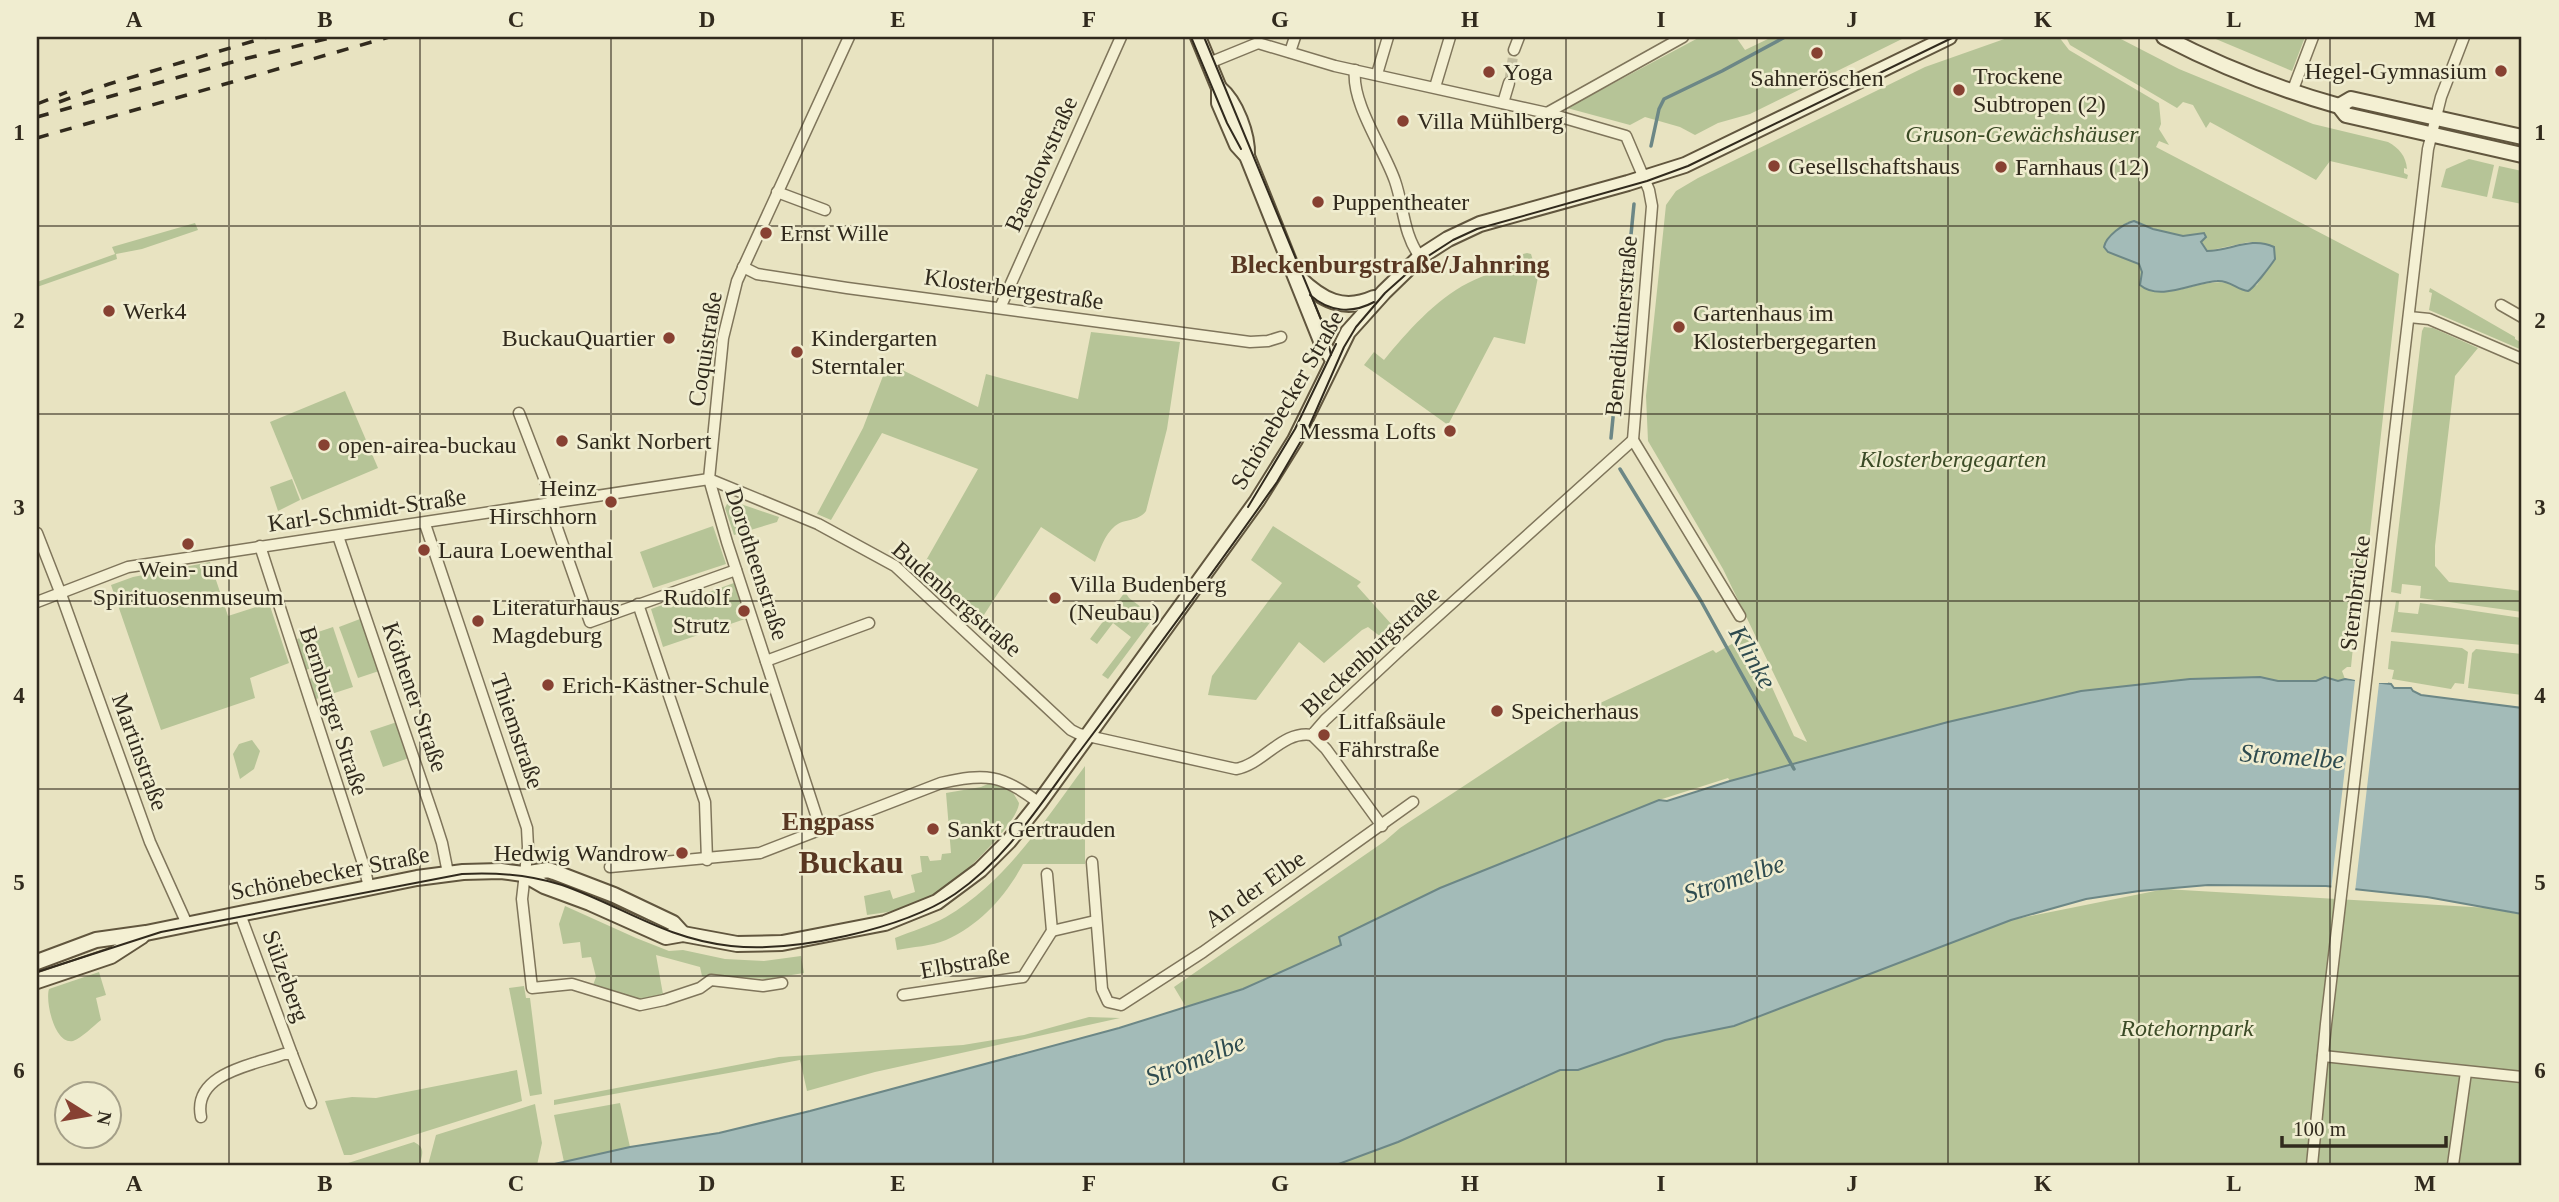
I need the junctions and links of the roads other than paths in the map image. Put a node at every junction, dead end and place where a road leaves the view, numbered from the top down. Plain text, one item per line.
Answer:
1 (849, 37) edge
2 (1121, 37) edge
3 (1198, 37) edge
4 (1295, 37) edge
5 (1388, 37) edge
6 (1450, 37) edge
7 (1519, 37) edge
8 (1683, 37) edge
9 (1949, 37) edge
10 (2164, 37) edge
11 (2313, 37) edge
12 (2464, 37) edge
13 (1514, 50) tunnel mouth
14 (1290, 52) junction
15 (1209, 63) junction
16 (1355, 71) junction
17 (1377, 74) junction
18 (1509, 83) tunnel mouth
19 (1435, 87) junction
20 (2292, 92) junction
21 (1503, 103) junction
22 (2339, 106) junction
23 (1547, 113) junction
24 (2435, 118) junction
25 (2431, 135) junction
26 (2522, 137) edge
27 (2522, 155) edge
28 (1644, 178) junction
29 (777, 192) junction
30 (825, 210) dead end
31 (1420, 257) junction
32 (743, 267) junction
33 (1296, 275) junction
34 (1382, 294) junction
35 (2501, 305) dead end
36 (1000, 308) junction
37 (2409, 317) junction
38 (2522, 317) edge
39 (1281, 337) dead end
40 (2522, 359) edge
41 (1333, 360) junction
42 (519, 413) dead end
43 (1633, 440) junction
44 (709, 480) junction
45 (551, 505) junction
46 (425, 524) junction
47 (37, 533) edge
48 (338, 536) junction
49 (260, 546) junction
50 (736, 570) junction
51 (60, 592) junction
52 (37, 602) edge
53 (638, 604) junction
54 (1740, 615) dead end
55 (869, 623) dead end
56 (766, 661) junction
57 (1312, 735) junction
58 (1087, 736) junction
59 (1413, 802) dead end
60 (1038, 803) junction
61 (1382, 826) junction
62 (821, 830) junction
63 (707, 859) junction
64 (1092, 862) dead end
65 (610, 867) dead end
66 (447, 873) junction
67 (523, 874) junction
68 (1047, 874) dead end
69 (369, 888) junction
70 (240, 914) junction
71 (1095, 921) junction
72 (187, 924) junction
73 (1052, 931) junction
74 (146, 933) junction
75 (37, 962) edge
76 (37, 981) edge
77 (782, 983) dead end
78 (904, 995) dead end
79 (292, 1054) junction
80 (2323, 1056) junction
81 (2466, 1072) junction
82 (2522, 1077) edge
83 (311, 1103) dead end
84 (201, 1118) dead end
85 (2312, 1165) edge
86 (2453, 1165) edge

1 - 29 street, Coquistraße
2 - 36 street, Basedowstraße
3 - 15 main road
4 - 14 street
5 - 17 street
6 - 19 street
7 - 13 street
8 - 23 street
9 - 28 main road, Schönebecker Straße
10 - 20 main road
11 - 20 street
12 - 24 street, Sternbrücke
14 - 15 street
14 - 16 street
15 - 33 main road
16 - 17 street
16 - 31 street
17 - 19 street
18 - 21 street
19 - 21 street
20 - 22 main road
21 - 23 street
22 - 24 main road
22 - 25 main road
23 - 28 street, Benediktinerstraße
24 - 25 street, Sternbrücke
24 - 26 main road
25 - 27 main road
25 - 37 street, Sternbrücke
28 - 31 main road, Schönebecker Straße
28 - 43 street, Benediktinerstraße
29 - 30 street
29 - 32 street, Coquistraße
31 - 34 main road, Schönebecker Straße
32 - 36 street, Klosterbergestraße
32 - 44 street, Coquistraße
33 - 34 main road
33 - 41 main road
34 - 41 main road, Schönebecker Straße
35 - 38 street
36 - 39 street, Klosterbergestraße
37 - 40 street
37 - 80 street, Sternbrücke
41 - 58 main road, Schönebecker Straße
42 - 45 street
43 - 54 street, Benediktinerstraße
43 - 57 street, Bleckenburgstraße
44 - 45 street, Karl-Schmidt-Straße
44 - 50 street, Dorotheenstraße
44 - 58 street, Budenbergstraße
45 - 46 street, Karl-Schmidt-Straße
45 - 53 street
46 - 48 street, Karl-Schmidt-Straße
46 - 67 street, Thiemstraße
47 - 51 street, Martinstraße
48 - 49 street, Karl-Schmidt-Straße
48 - 66 street, Köthener Straße
49 - 51 street, Karl-Schmidt-Straße
49 - 69 street, Bernburger Straße
50 - 53 street
50 - 56 street, Dorotheenstraße
51 - 52 street, Karl-Schmidt-Straße
51 - 72 street, Martinstraße
53 - 63 street
55 - 56 street, Dorotheenstraße
56 - 62 street, Dorotheenstraße
57 - 58 street, Bleckenburgstraße
57 - 61 street
58 - 60 main road, Schönebecker Straße
59 - 61 street, An der Elbe
60 - 62 street
60 - 67 main road, Schönebecker Straße
61 - 71 street, An der Elbe
62 - 63 street
63 - 65 street
64 - 71 street
66 - 67 main road, Schönebecker Straße
66 - 69 main road, Schönebecker Straße
67 - 77 street, Thiemstraße
68 - 73 street
69 - 70 main road, Schönebecker Straße
70 - 72 main road, Schönebecker Straße
70 - 79 street, Sülzeberg
71 - 73 street
72 - 74 main road, Schönebecker Straße
73 - 78 street, Elbstraße
74 - 75 main road, Schönebecker Straße
74 - 76 main road, Schönebecker Straße
79 - 83 street, Sülzeberg
79 - 84 street, Sülzeberg
80 - 81 street
80 - 85 street, Sternbrücke
81 - 82 street
81 - 86 street

